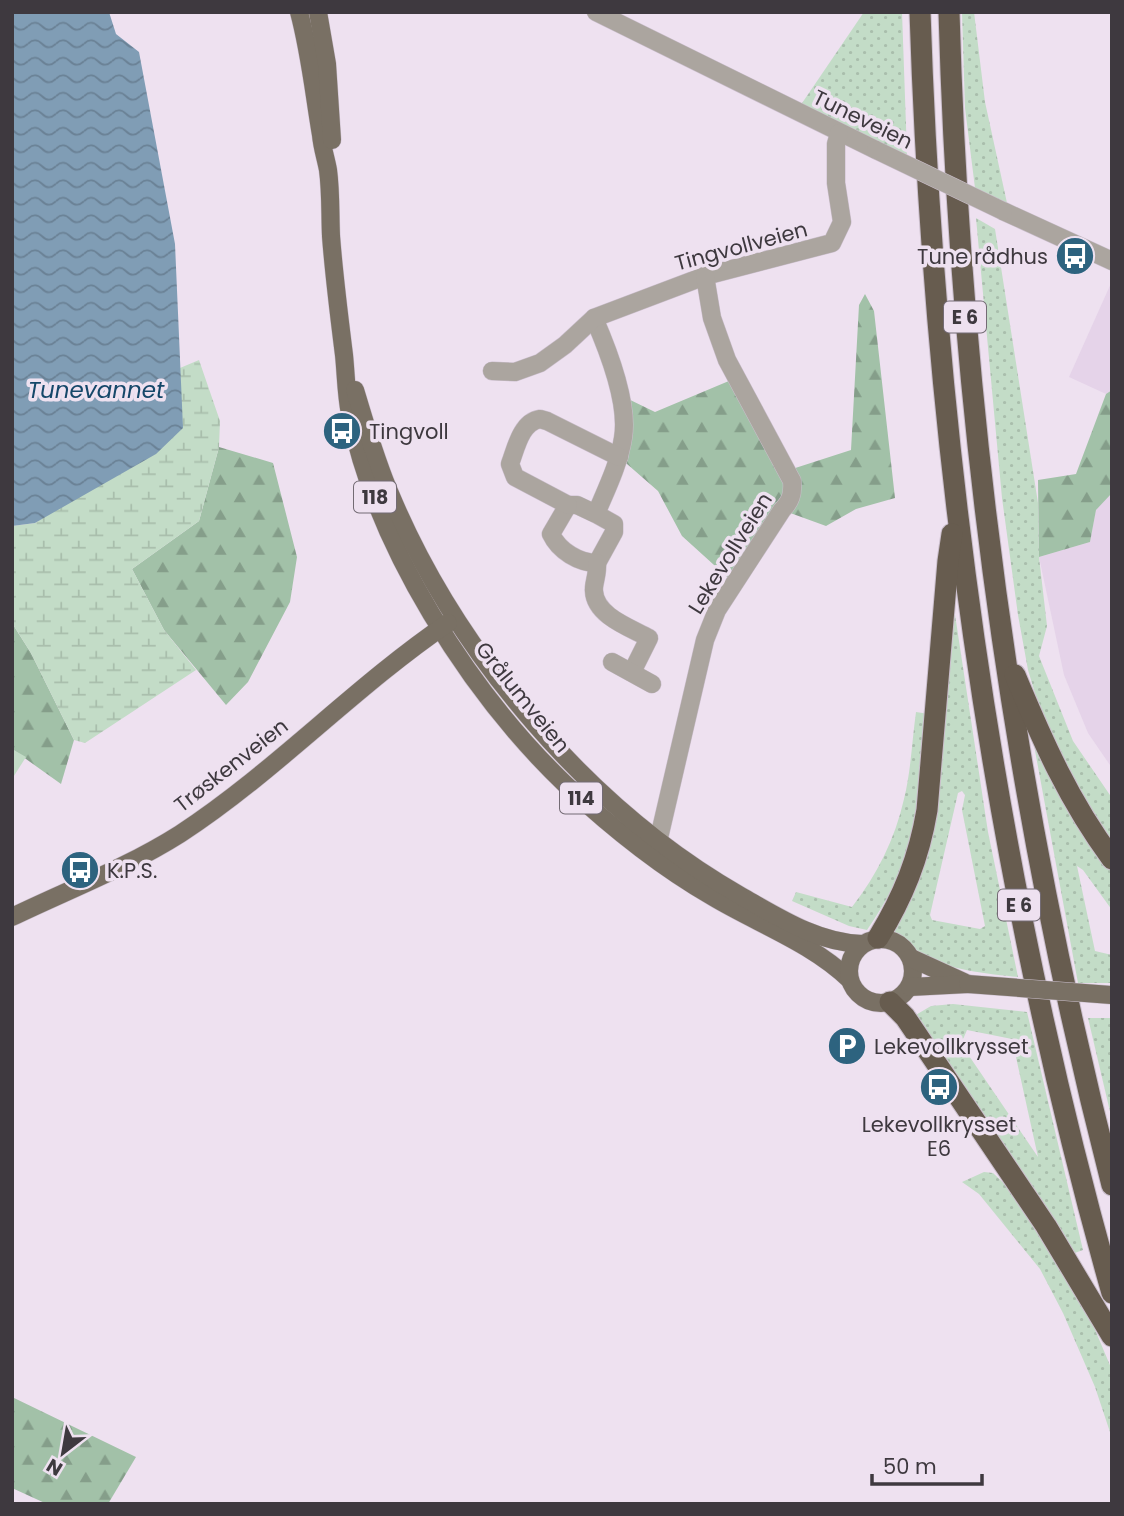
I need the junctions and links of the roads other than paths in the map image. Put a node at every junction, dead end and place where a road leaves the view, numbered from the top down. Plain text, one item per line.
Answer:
1 (299, 12) edge
2 (318, 12) edge
3 (596, 12) edge
4 (920, 12) edge
5 (948, 12) edge
6 (839, 133) junction
7 (328, 171) junction
8 (1112, 261) edge
9 (705, 276) junction
10 (594, 318) junction
11 (344, 354) junction
12 (492, 371) dead end
13 (619, 457) junction
14 (568, 505) junction
15 (956, 511) junction
16 (596, 514) junction
17 (597, 563) junction
18 (457, 617) junction
19 (441, 628) junction
20 (1003, 646) junction
21 (612, 662) dead end
22 (632, 672) junction
23 (652, 684) dead end
24 (658, 842) junction
25 (1112, 859) edge
26 (664, 867) junction
27 (12, 916) edge
28 (870, 941) junction
29 (911, 958) junction
30 (850, 980) junction
31 (968, 984) junction
32 (909, 987) junction
33 (1112, 995) edge
34 (890, 1002) junction
35 (1112, 1185) edge
36 (1112, 1293) edge
37 (1112, 1336) edge

1 - 7 main road, Grålumveien / 118
2 - 7 main road, Grålumveien / 118
3 - 6 street, Tuneveien
4 - 15 highway, E 6
5 - 20 highway, E 6
6 - 8 street, Tuneveien, bridge
6 - 9 street, Tingvollveien
7 - 11 main road, Grålumveien / 118
9 - 10 street, Tingvollveien
9 - 24 street, Lekevollveien
10 - 12 street, Tingvollveien
10 - 13 street
11 - 18 main road, Grålumveien / 118
11 - 19 main road, Grålumveien / 118
13 - 14 street
13 - 16 street
14 - 16 street
14 - 17 street
15 - 28 highway, E 6
15 - 36 highway, E 6
16 - 17 street
17 - 22 street
18 - 19 main road, Trøskenveien
18 - 24 main road, Grålumveien / 114
19 - 26 main road, Grålumveien / 114
19 - 27 main road, Trøskenveien
20 - 25 highway, E 6
20 - 35 highway, E 6
21 - 22 street
22 - 23 street
24 - 26 street, Lekevollveien
24 - 28 main road, Grålumveien / 114
26 - 30 main road, Grålumveien / 114
28 - 29 main road, 114
28 - 30 main road
29 - 31 main road, 114
29 - 32 main road
30 - 34 main road, 114
31 - 32 main road, 114
31 - 33 main road, 114, bridge
32 - 34 main road
34 - 37 highway

